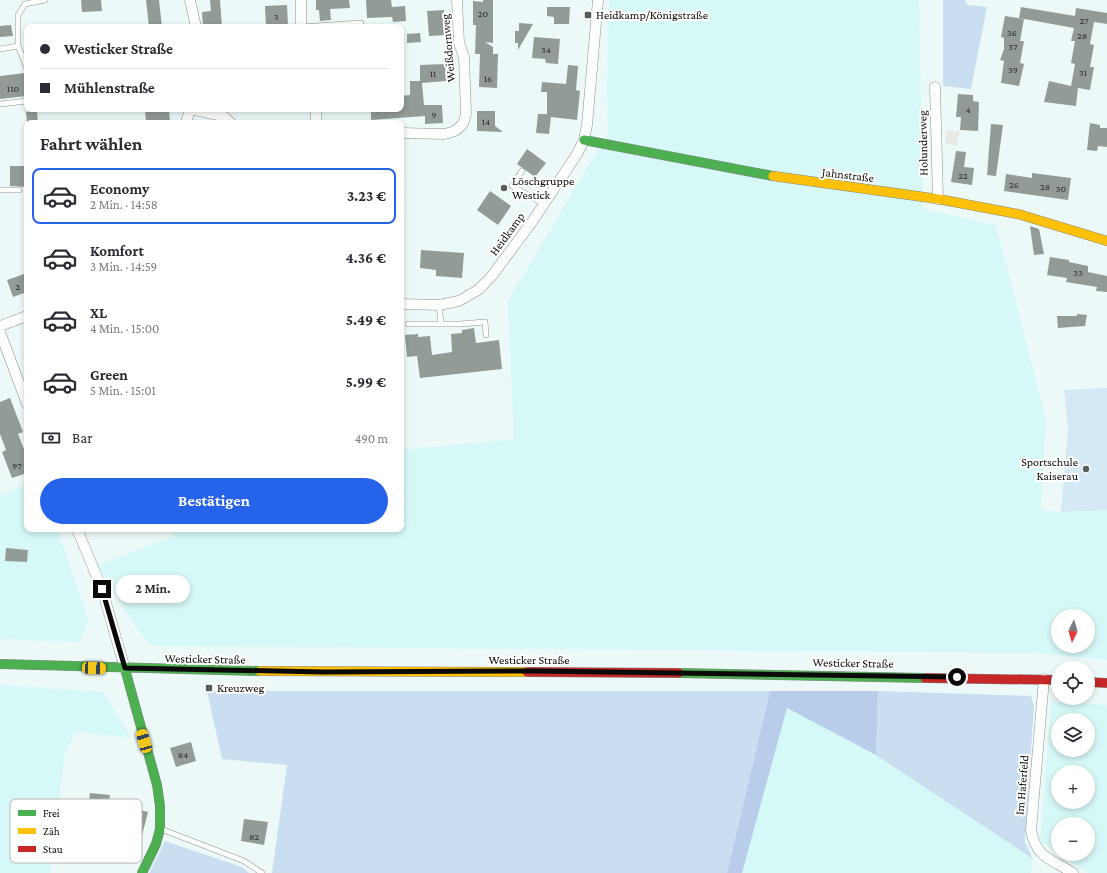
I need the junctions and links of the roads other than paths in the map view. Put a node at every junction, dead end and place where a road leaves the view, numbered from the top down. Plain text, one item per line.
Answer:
1 (45, 0) edge
2 (190, 0) edge
3 (301, 0) edge
4 (457, 0) edge
5 (598, 0) edge
6 (361, 23) dead end
7 (195, 24) edge
8 (301, 24) edge
9 (346, 24) edge
10 (18, 46) junction
11 (0, 49) edge
12 (24, 61) edge
13 (935, 87) dead end
14 (24, 101) edge
15 (0, 104) edge
16 (204, 112) edge
17 (228, 120) edge
18 (404, 133) edge
19 (584, 140) junction
20 (522, 172) dead end
21 (0, 190) edge
22 (19, 190) dead end
23 (938, 199) junction
24 (544, 204) junction
25 (1107, 241) edge
26 (404, 304) edge
27 (439, 305) junction
28 (24, 317) edge
29 (408, 324) dead end
30 (440, 324) junction
31 (0, 326) edge
32 (0, 332) edge
33 (486, 334) dead end
34 (24, 396) edge
35 (78, 532) edge
36 (0, 664) edge
37 (125, 668) junction
38 (1044, 679) junction
39 (1051, 680) edge
40 (1095, 682) edge
41 (1107, 683) edge
42 (160, 829) junction
43 (142, 873) edge
44 (262, 873) edge
45 (1073, 873) edge

1 - 10 lane
2 - 7 street
3 - 8 street
4 - 18 street, Weißdornweg
5 - 19 street, Heidkamp
6 - 9 lane
10 - 11 lane
10 - 12 lane
13 - 23 street, Holunderweg
14 - 15 lane
16 - 17 street
19 - 23 street, Jahnstraße
19 - 24 street, Heidkamp
20 - 24 lane
21 - 22 lane
23 - 25 street, Jahnstraße
24 - 27 street, Heidkamp
26 - 27 street, Heidkamp
27 - 30 lane
28 - 31 street
29 - 30 lane
30 - 33 lane
32 - 34 street
35 - 37 street
36 - 37 street, Westicker Straße
37 - 38 street, Westicker Straße
37 - 42 street
38 - 39 street, Westicker Straße
38 - 45 street, Im Haferfeld
40 - 41 street
42 - 43 street
42 - 44 lane

